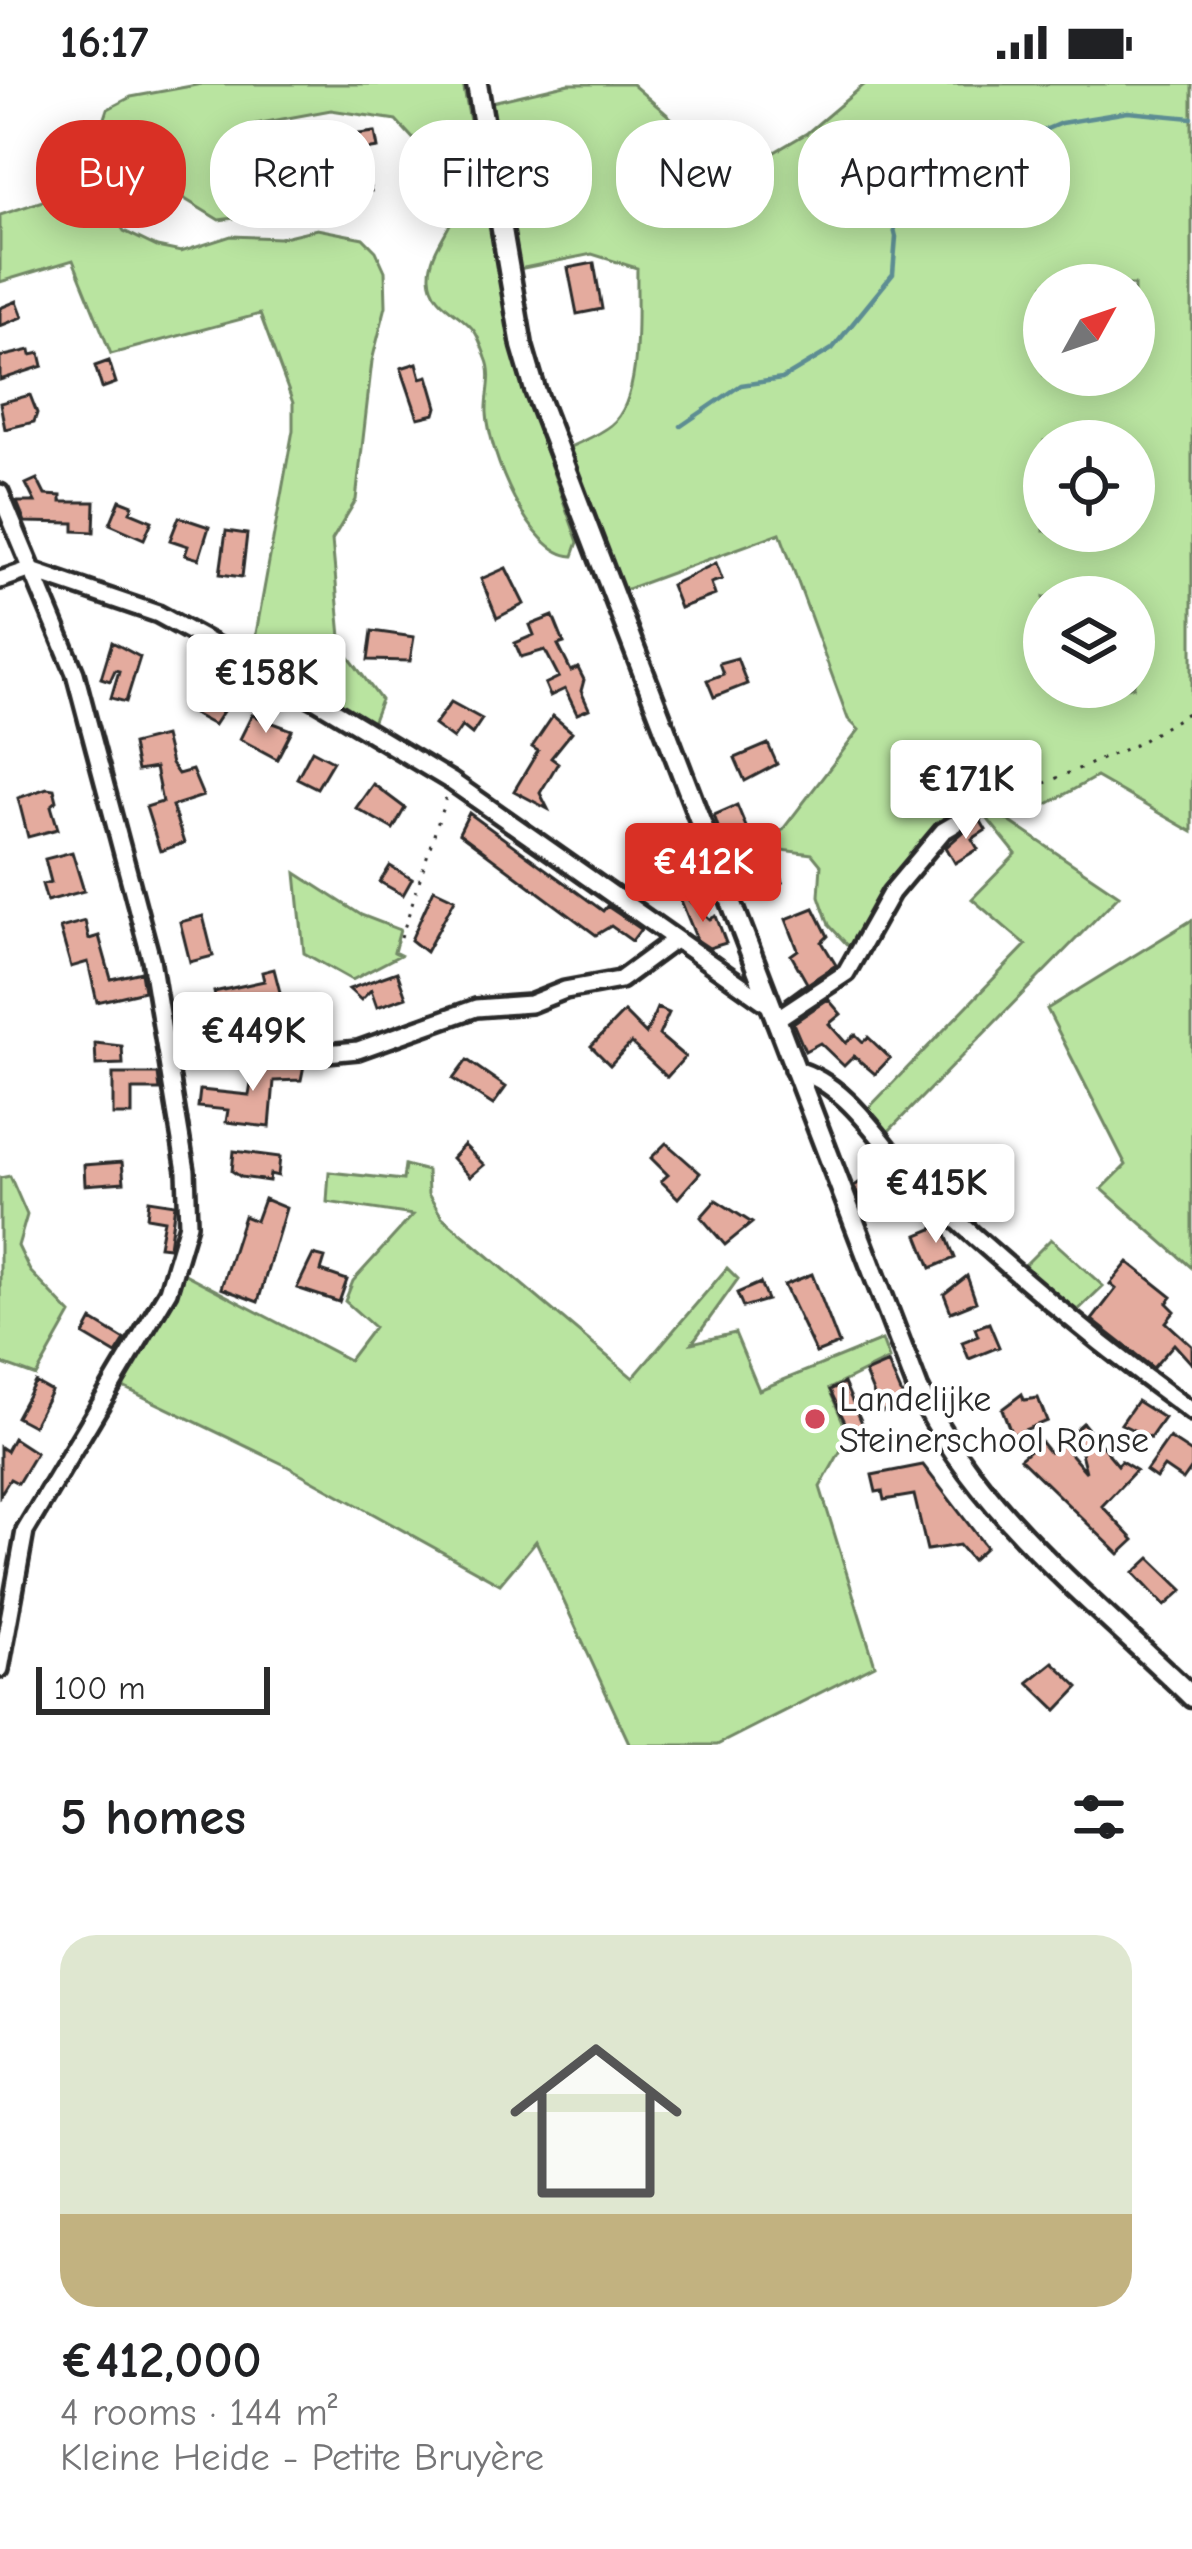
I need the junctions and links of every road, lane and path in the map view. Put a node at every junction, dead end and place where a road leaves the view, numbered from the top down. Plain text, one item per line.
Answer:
1 (477, 84) edge
2 (0, 493) edge
3 (29, 570) junction
4 (0, 580) edge
5 (1192, 710) edge
6 (451, 781) junction
7 (955, 824) joint
8 (401, 938) dead end
9 (673, 941) junction
10 (772, 1012) junction
11 (167, 1047) junction
12 (794, 1069) junction
13 (1192, 1412) edge
14 (0, 1670) edge
15 (1192, 1697) edge

1 - 10 main road
2 - 3 street
3 - 4 street
3 - 6 street
3 - 11 street
5 - 7 path
6 - 8 path
6 - 9 street
7 - 10 street
9 - 10 street
9 - 11 street
10 - 12 main road
11 - 14 street
12 - 13 street
12 - 15 main road

